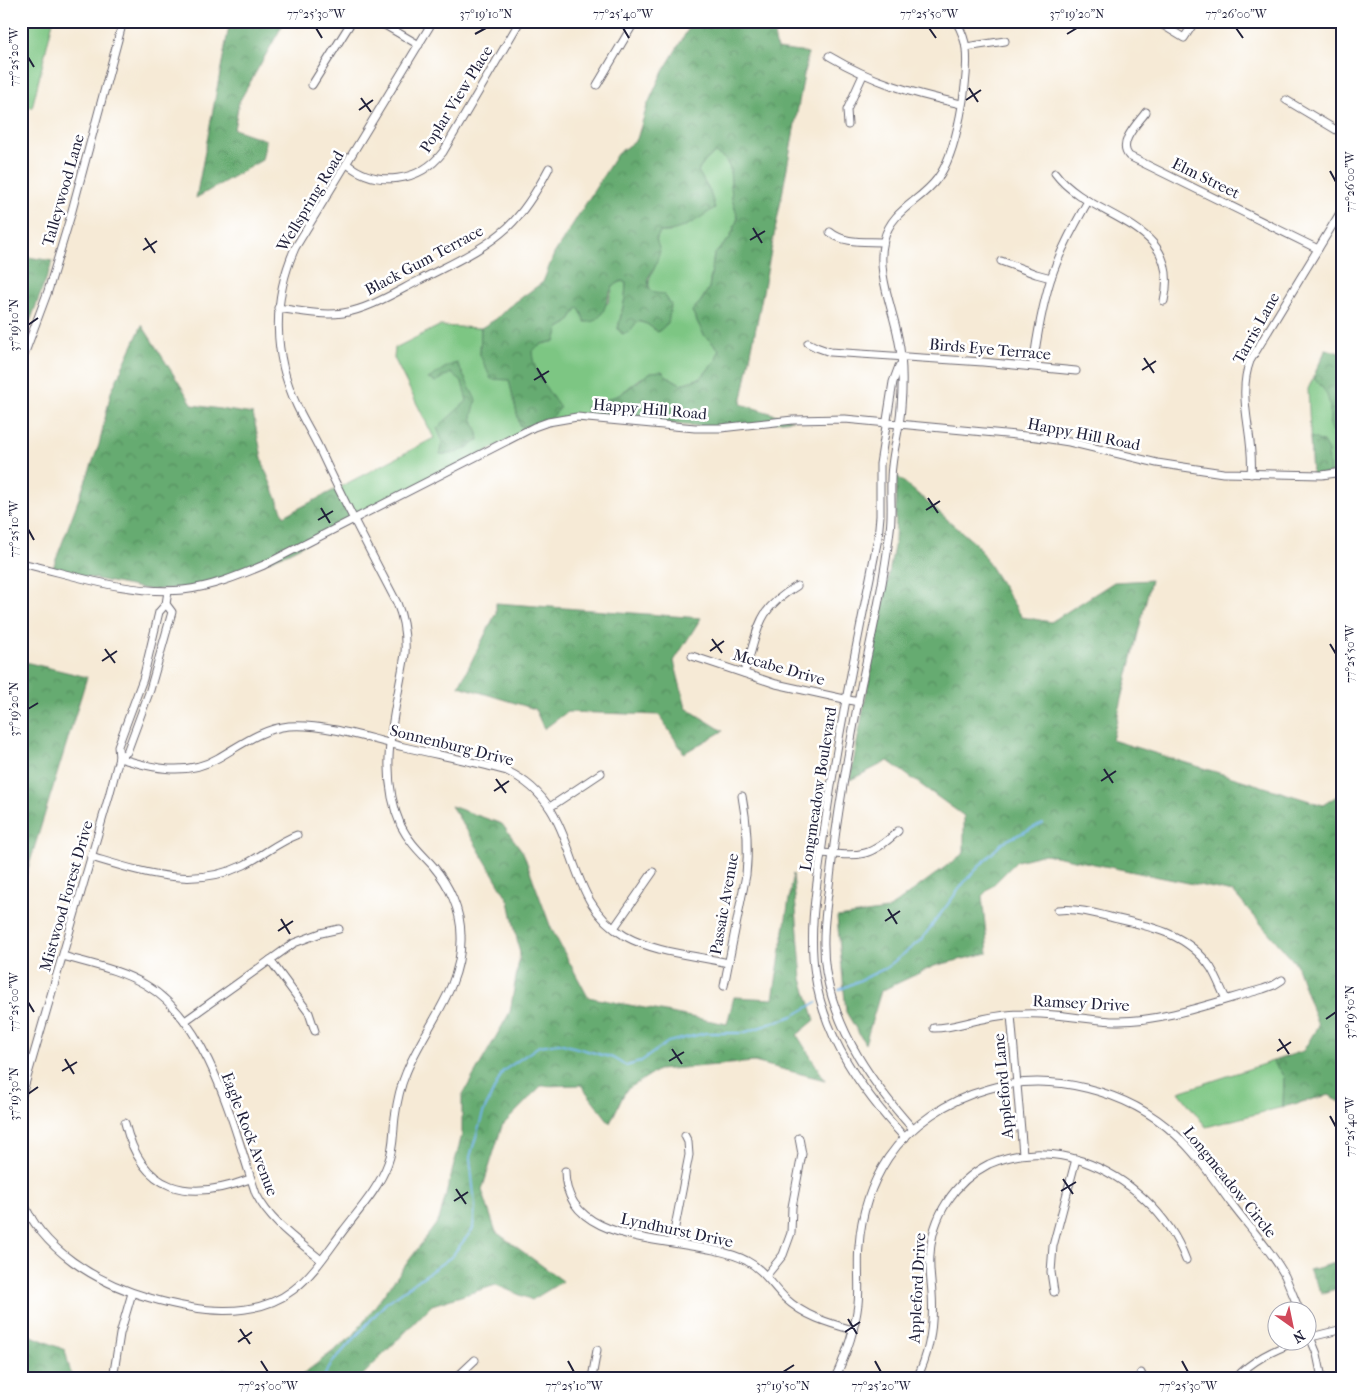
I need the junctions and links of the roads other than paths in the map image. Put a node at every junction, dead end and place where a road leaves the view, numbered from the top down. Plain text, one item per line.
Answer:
1 (123, 21) edge
2 (352, 21) edge
3 (378, 21) edge
4 (433, 21) edge
5 (520, 21) edge
6 (635, 21) edge
7 (956, 21) edge
8 (1156, 21) edge
9 (1195, 21) edge
10 (1005, 42) dead end
11 (419, 45) junction
12 (966, 47) junction
13 (829, 56) dead end
14 (864, 74) junction
15 (312, 85) dead end
16 (597, 85) dead end
17 (1286, 100) dead end
18 (961, 104) junction
19 (1146, 112) dead end
20 (848, 124) dead end
21 (1343, 134) edge
22 (347, 164) junction
23 (549, 168) dead end
24 (1055, 173) dead end
25 (1088, 201) junction
26 (1343, 208) edge
27 (830, 232) dead end
28 (883, 242) junction
29 (1318, 249) junction
30 (1001, 261) dead end
31 (1051, 278) junction
32 (1164, 301) dead end
33 (278, 308) junction
34 (808, 343) dead end
35 (900, 360) junction
36 (21, 363) edge
37 (1033, 366) junction
38 (1076, 371) dead end
39 (888, 422) junction
40 (900, 423) junction
41 (1343, 472) edge
42 (1251, 474) junction
43 (354, 519) junction
44 (21, 562) edge
45 (797, 586) dead end
46 (168, 591) junction
47 (166, 604) junction
48 (692, 656) dead end
49 (744, 673) junction
50 (846, 700) junction
51 (858, 702) junction
52 (389, 743) junction
53 (119, 758) junction
54 (601, 774) dead end
55 (742, 796) dead end
56 (550, 807) junction
57 (898, 831) dead end
58 (297, 835) dead end
59 (821, 853) junction
60 (832, 854) junction
61 (91, 857) junction
62 (652, 872) dead end
63 (1058, 910) dead end
64 (614, 928) junction
65 (340, 929) dead end
66 (63, 956) junction
67 (270, 960) junction
68 (728, 963) junction
69 (1282, 980) dead end
70 (724, 986) dead end
71 (1226, 999) junction
72 (1011, 1015) junction
73 (185, 1021) junction
74 (934, 1028) dead end
75 (315, 1031) dead end
76 (1016, 1082) junction
77 (21, 1098) edge
78 (125, 1123) dead end
79 (913, 1129) junction
80 (685, 1136) dead end
81 (799, 1138) dead end
82 (904, 1138) junction
83 (1023, 1154) junction
84 (1076, 1159) junction
85 (565, 1171) dead end
86 (250, 1179) junction
87 (21, 1196) edge
88 (31, 1217) junction
89 (21, 1222) edge
90 (672, 1242) junction
91 (321, 1260) junction
92 (1186, 1260) dead end
93 (766, 1276) junction
94 (132, 1292) junction
95 (1054, 1292) dead end
96 (1296, 1302) edge
97 (1343, 1329) edge
98 (853, 1330) junction
99 (1316, 1336) edge
100 (597, 1350) dead end
101 (1271, 1352) edge
102 (1314, 1352) edge
103 (475, 1360) dead end
104 (113, 1378) edge
105 (456, 1378) edge
106 (592, 1378) edge
107 (835, 1378) edge
108 (917, 1378) edge
109 (1236, 1378) edge
110 (1322, 1378) edge

1 - 36 street, Talleywood Lane
2 - 15 street
3 - 11 street
4 - 11 street, Wellspring Road
5 - 22 street, Poplar View Place
6 - 16 street
7 - 12 street
8 - 9 street
10 - 12 street
11 - 22 street, Wellspring Road
12 - 18 street
13 - 14 street
14 - 18 street
14 - 20 street
17 - 21 street
18 - 28 street
19 - 29 street, Elm Street
22 - 33 street, Wellspring Road
23 - 33 street, Black Gum Terrace
24 - 25 street
25 - 31 street
25 - 32 street
26 - 29 street, Tarris Lane
27 - 28 street
28 - 35 street, Longmeadow Boulevard
29 - 42 street, Tarris Lane
30 - 31 street
31 - 37 street
33 - 43 street, Wellspring Road
34 - 35 street, Birds Eye Terrace
35 - 37 street, Birds Eye Terrace
35 - 39 street, Longmeadow Boulevard
35 - 40 street, Longmeadow Boulevard
37 - 38 street, Birds Eye Terrace
39 - 40 street, Happy Hill Road
39 - 43 street, Happy Hill Road
39 - 50 street, Longmeadow Boulevard
40 - 42 street, Happy Hill Road
40 - 51 street, Longmeadow Boulevard
41 - 42 street, Happy Hill Road
43 - 46 street, Happy Hill Road
43 - 52 street
44 - 46 street, Happy Hill Road
45 - 49 street
46 - 47 street, Mistwood Forest Drive
47 - 53 street, Mistwood Forest Drive
47 - 53 street, Mistwood Forest Drive
48 - 49 street, Mccabe Drive
49 - 50 street, Mccabe Drive
50 - 51 street, Mccabe Drive
50 - 59 street, Longmeadow Boulevard
51 - 60 street, Longmeadow Boulevard
52 - 53 street, Sonnenburg Drive
52 - 56 street, Sonnenburg Drive
52 - 91 street
53 - 61 street, Mistwood Forest Drive
54 - 56 street
55 - 68 street, Passaic Avenue
56 - 64 street, Sonnenburg Drive
57 - 60 street
58 - 61 street
59 - 60 street
59 - 82 street, Longmeadow Boulevard
60 - 79 street, Longmeadow Boulevard
61 - 66 street, Mistwood Forest Drive
62 - 64 street
63 - 71 street
64 - 68 street, Sonnenburg Drive
65 - 67 street
66 - 73 street, Eagle Rock Avenue
66 - 77 street, Mistwood Forest Drive
67 - 73 street
67 - 75 street
68 - 70 street, Passaic Avenue
69 - 71 street, Ramsey Drive
71 - 72 street, Ramsey Drive
72 - 74 street, Ramsey Drive
72 - 76 street, Appleford Lane
73 - 86 street, Eagle Rock Avenue
76 - 79 street, Longmeadow Circle
76 - 83 street, Appleford Lane
76 - 96 street, Longmeadow Circle
78 - 86 street
79 - 82 street, Longmeadow Circle
80 - 90 street
81 - 93 street
82 - 98 street, Longmeadow Circle
83 - 84 street, Appleford Drive
83 - 108 street, Appleford Drive
84 - 92 street, Appleford Drive
84 - 95 street
85 - 90 street, Lyndhurst Drive
86 - 91 street, Eagle Rock Avenue
87 - 88 street
88 - 89 street
88 - 94 street
90 - 93 street, Lyndhurst Drive
91 - 94 street
93 - 98 street, Lyndhurst Drive
94 - 104 street
97 - 99 street
98 - 107 street, Longmeadow Circle
100 - 106 street
101 - 109 street
102 - 110 street
103 - 105 street

